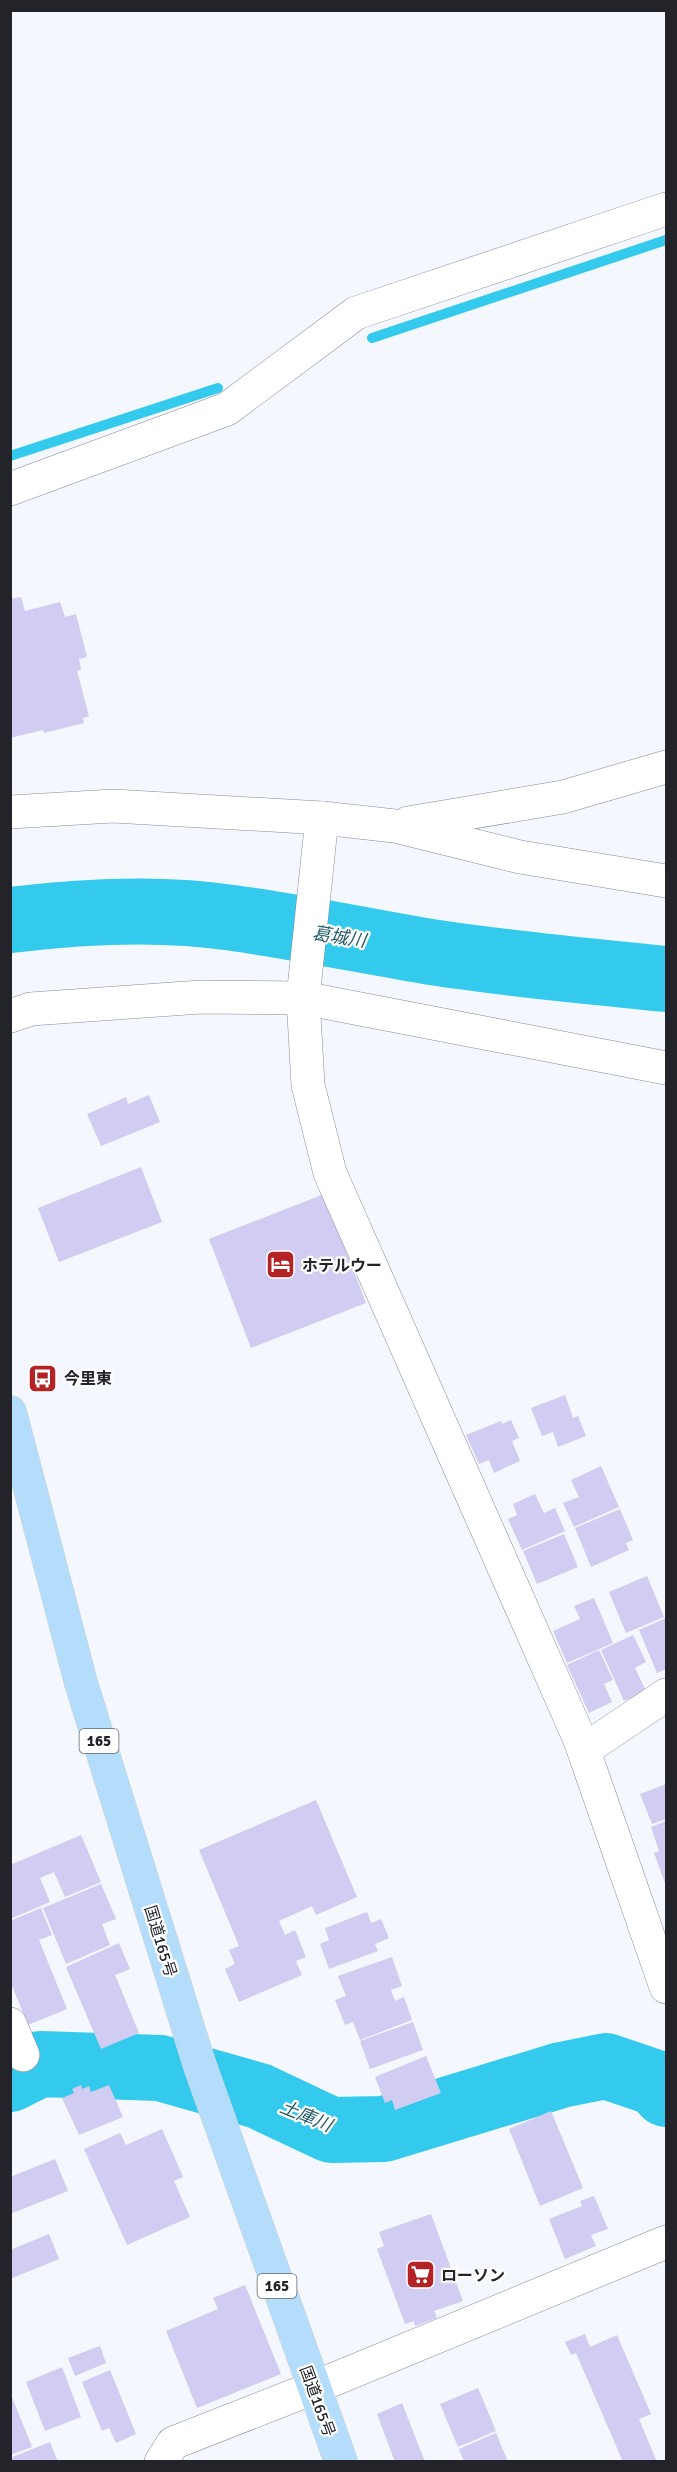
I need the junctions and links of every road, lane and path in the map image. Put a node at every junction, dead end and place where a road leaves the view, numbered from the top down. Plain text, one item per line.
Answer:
1 (666, 209) edge
2 (10, 489) edge
3 (666, 767) edge
4 (10, 812) edge
5 (322, 818) junction
6 (395, 826) junction
7 (666, 881) edge
8 (304, 990) junction
9 (10, 1016) edge
10 (666, 1068) edge
11 (10, 1412) edge
12 (666, 1695) edge
13 (584, 1750) junction
14 (666, 1988) edge
15 (10, 2024) edge
16 (23, 2055) dead end
17 (666, 2242) edge
18 (313, 2388) junction
19 (161, 2462) edge
20 (341, 2462) edge

1 - 2 street
3 - 6 street
4 - 5 street
5 - 6 street
5 - 8 street
6 - 7 street
8 - 9 street
8 - 10 street
8 - 13 street
11 - 18 highway, 国道165号 / 165
12 - 13 street
13 - 14 street
15 - 16 street
17 - 18 street
18 - 19 street
18 - 20 highway, 国道165号 / 165

